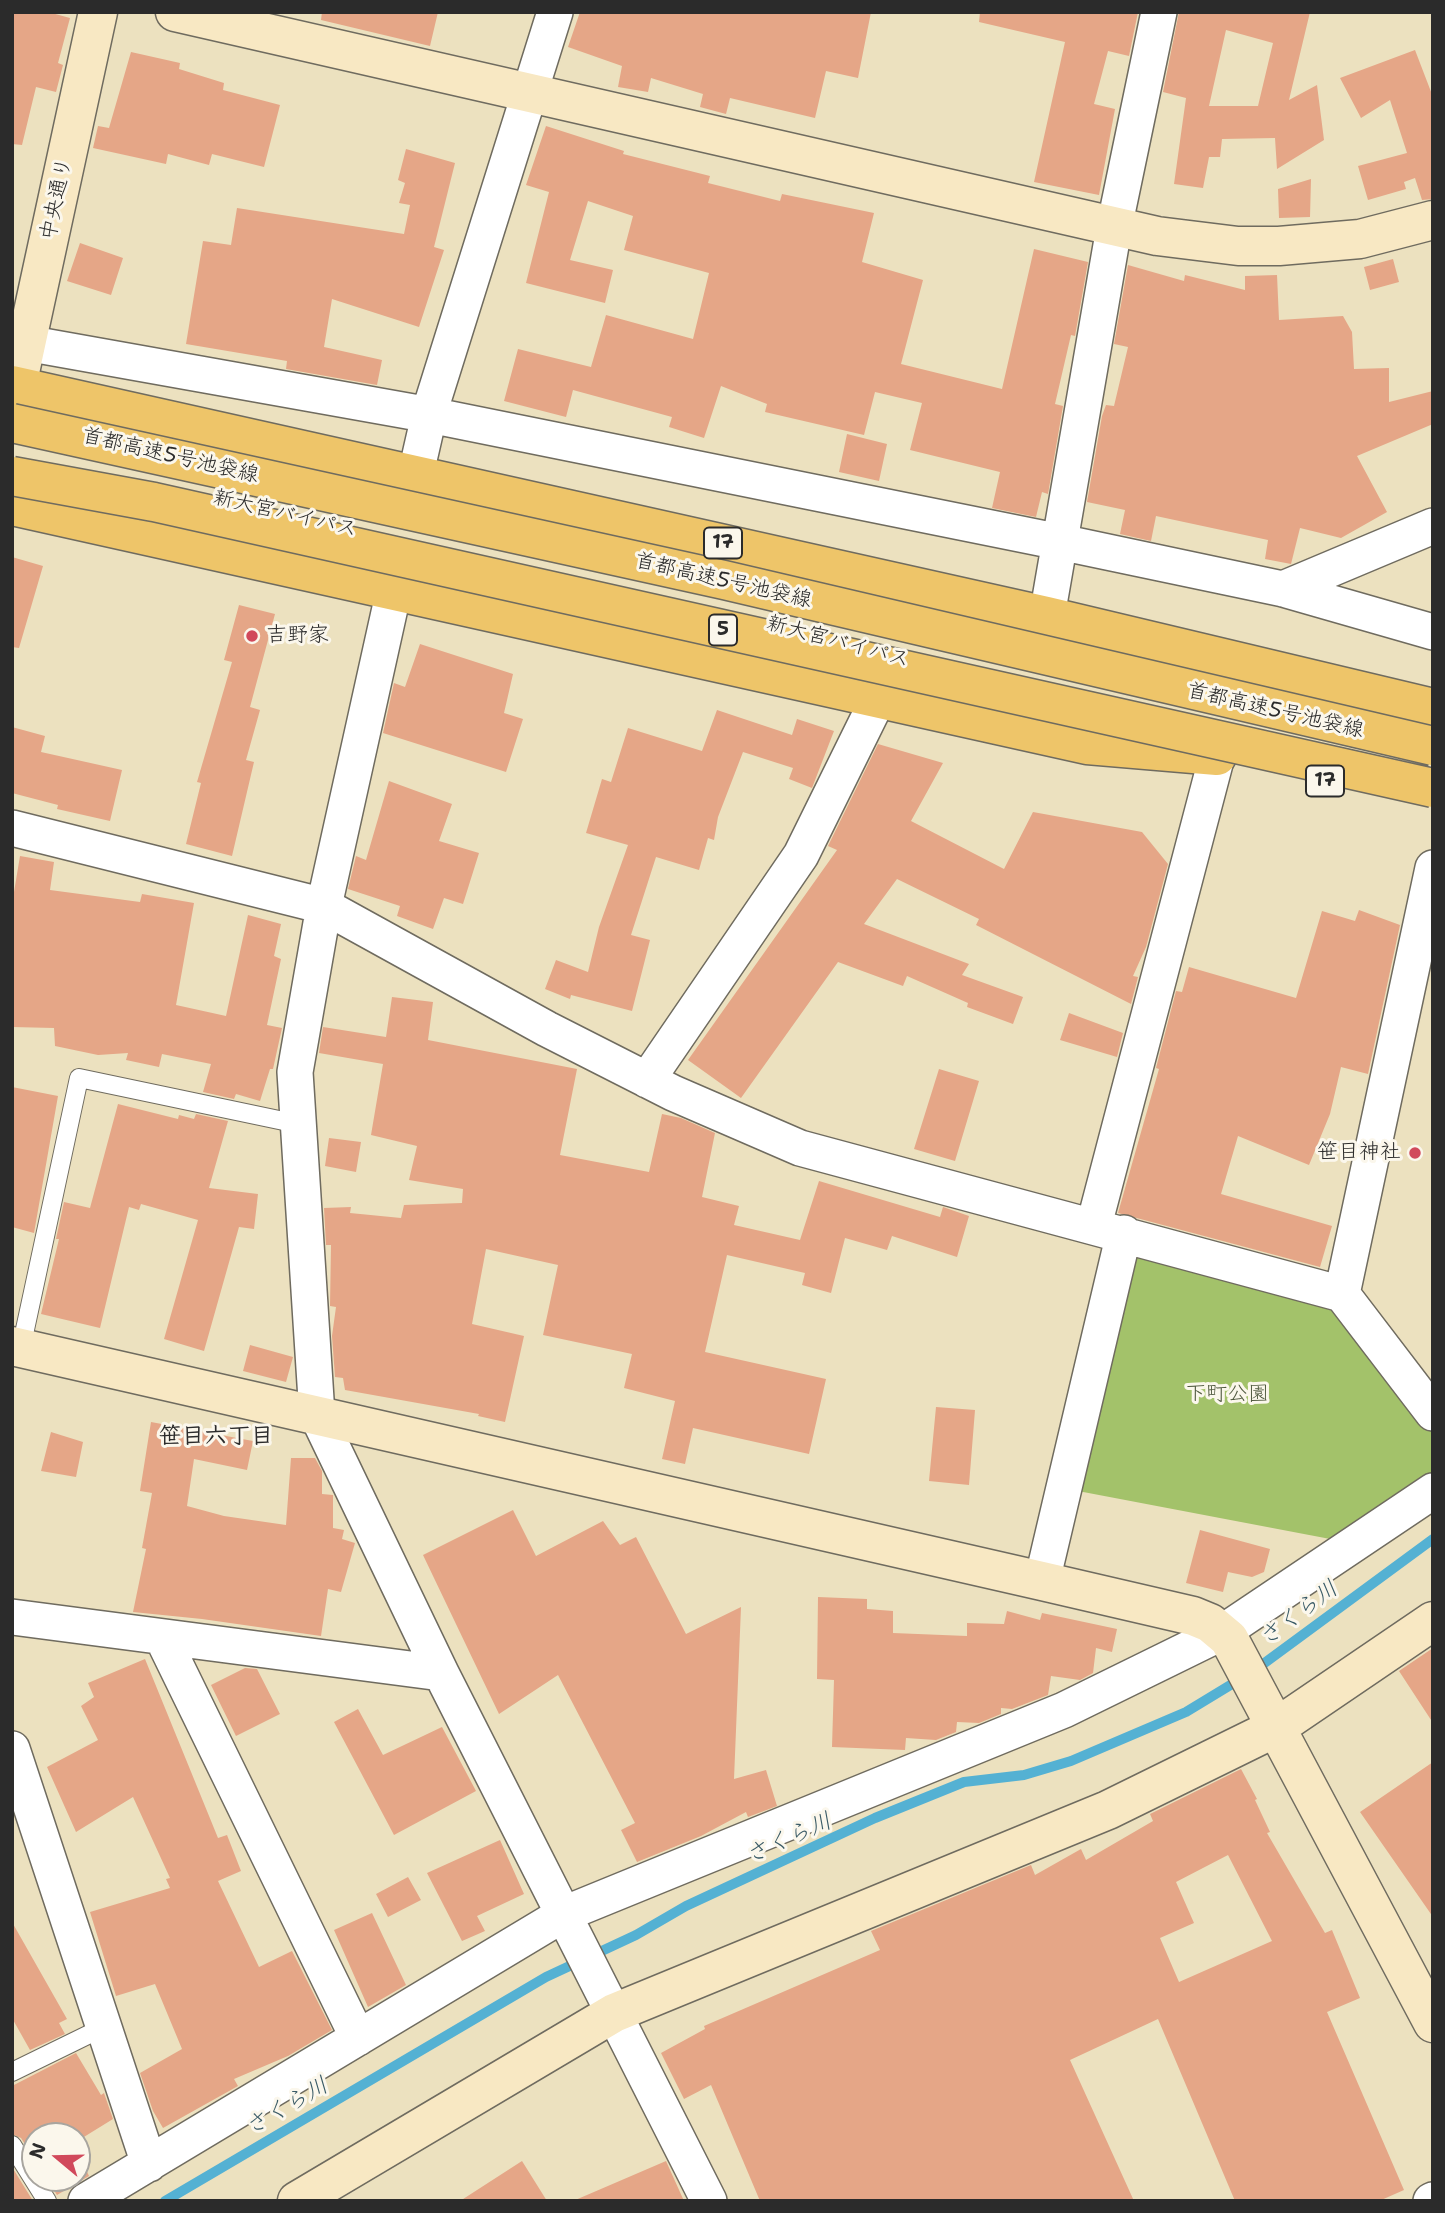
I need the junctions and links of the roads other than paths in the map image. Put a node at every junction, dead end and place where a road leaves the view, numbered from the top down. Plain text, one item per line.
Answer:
1 (98, 12) edge
2 (175, 12) edge
3 (555, 12) edge
4 (1159, 12) edge
5 (528, 94) junction
6 (1433, 220) edge
7 (1114, 228) junction
8 (26, 343) junction
9 (14, 393) edge
10 (430, 415) junction
11 (12, 423) edge
12 (416, 473) junction
13 (12, 476) edge
14 (12, 506) edge
15 (1433, 526) edge
16 (1060, 542) junction
17 (1283, 589) junction
18 (394, 590) junction
19 (1047, 617) junction
20 (1433, 632) edge
21 (878, 698) junction
22 (1433, 708) edge
23 (1433, 728) edge
24 (1433, 746) edge
25 (1217, 756) junction
26 (1433, 788) edge
27 (1433, 806) edge
28 (12, 828) edge
29 (1433, 868) edge
30 (324, 906) junction
31 (647, 1080) junction
32 (298, 1124) junction
33 (1109, 1229) junction
34 (1342, 1294) junction
35 (16, 1347) edge
36 (1433, 1413) edge
37 (317, 1415) junction
38 (1433, 1491) edge
39 (1042, 1581) junction
40 (12, 1617) edge
41 (1433, 1621) edge
42 (1226, 1636) junction
43 (162, 1637) junction
44 (441, 1673) junction
45 (1271, 1717) junction
46 (12, 1749) edge
47 (571, 1927) junction
48 (614, 2013) junction
49 (1433, 2023) edge
50 (104, 2027) junction
51 (358, 2038) junction
52 (12, 2072) edge
53 (12, 2145) edge
54 (149, 2164) junction
55 (47, 2201) edge
56 (86, 2201) edge
57 (297, 2201) edge
58 (709, 2201) edge

1 - 8 street, 中央通り
2 - 5 street
3 - 5 street
4 - 7 street
5 - 7 street
5 - 10 street
6 - 7 street
7 - 16 street
8 - 9 street, 中央通り
8 - 10 street
9 - 12 highway, 17
10 - 12 street
10 - 16 street
11 - 24 highway, 首都高速5号池袋線 / 5, bridge
12 - 19 highway, 17
13 - 26 highway, 首都高速5号池袋線 / 5, bridge
14 - 18 highway, 17
15 - 17 street
16 - 17 street
16 - 19 street
17 - 20 street
18 - 21 highway, 17
18 - 30 street
19 - 22 highway, 17
21 - 25 highway, 17
21 - 31 street
23 - 25 highway, 新大宮バイパス / 17
25 - 27 highway, 新大宮バイパス / 17
25 - 33 street
28 - 30 street
29 - 34 street
30 - 31 street
30 - 32 street
31 - 33 street
32 - 35 lane
32 - 37 street
33 - 34 street
33 - 39 street
34 - 36 street
35 - 37 street
37 - 39 street
37 - 44 street
38 - 42 street
39 - 42 street
40 - 43 street
41 - 45 street
42 - 45 street
42 - 47 street
43 - 44 street
43 - 51 street
44 - 47 street
45 - 48 street
45 - 49 street
46 - 50 street
47 - 48 street
47 - 51 street
48 - 57 street
48 - 58 street
50 - 52 lane
50 - 54 street
51 - 54 street
53 - 55 lane
54 - 56 street

